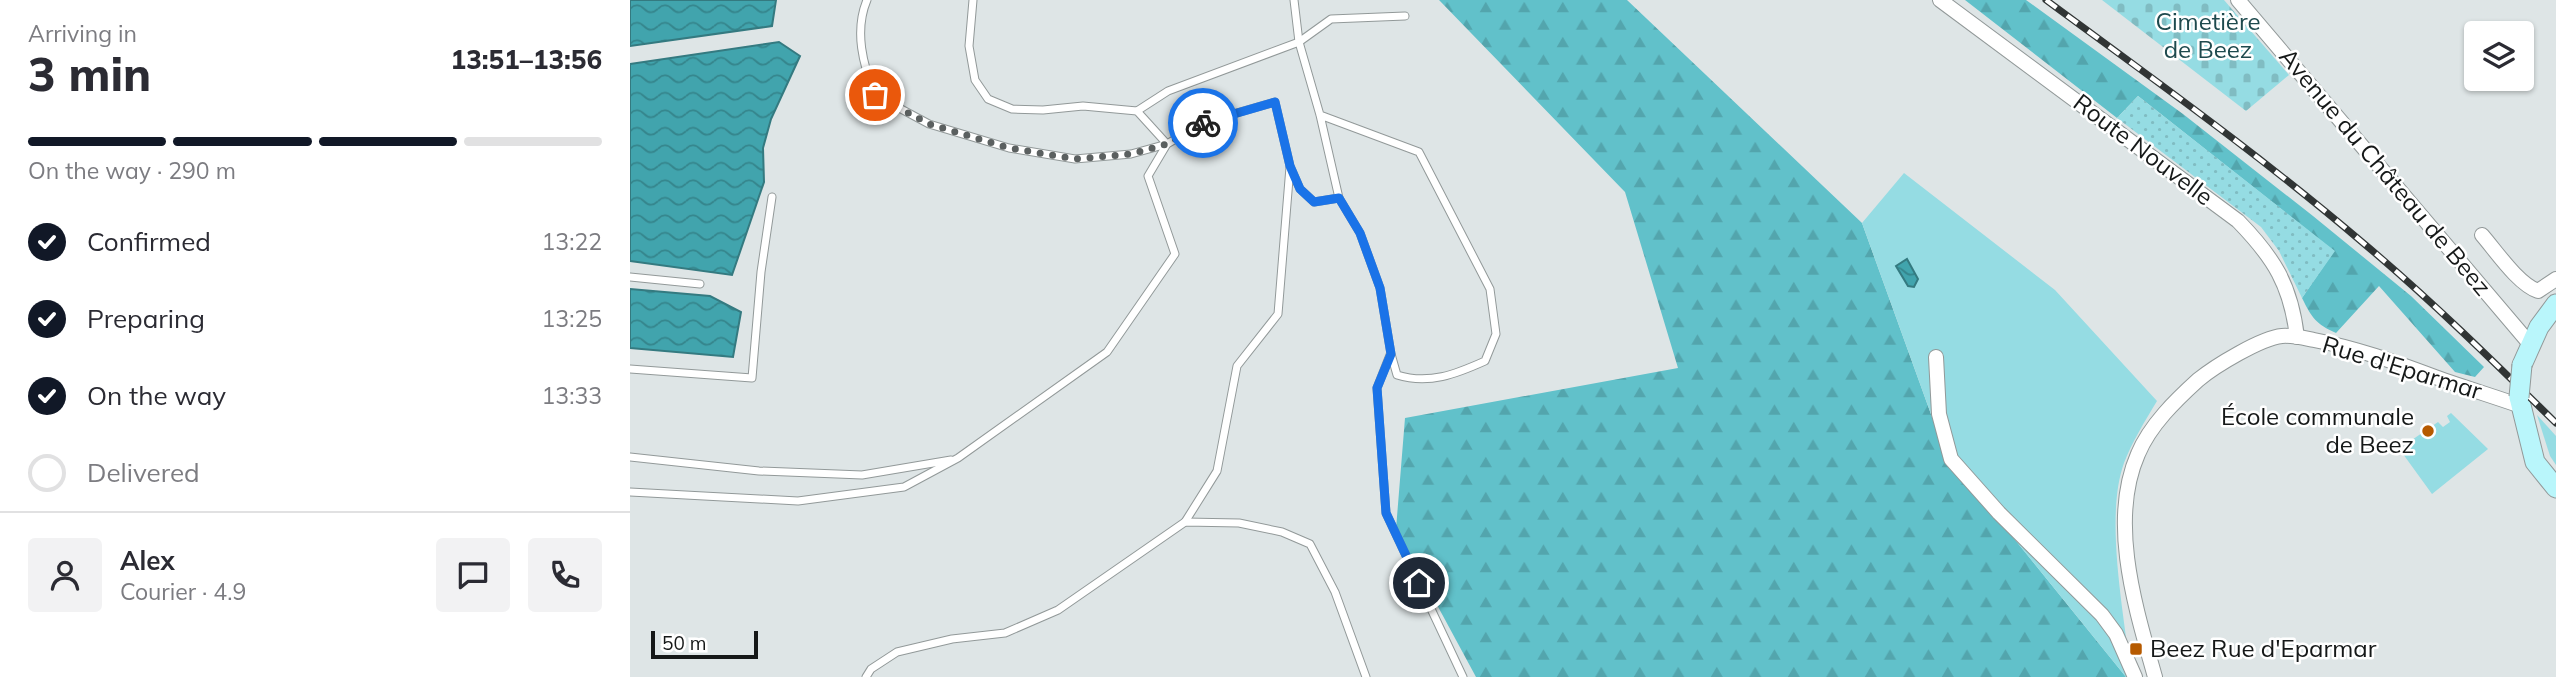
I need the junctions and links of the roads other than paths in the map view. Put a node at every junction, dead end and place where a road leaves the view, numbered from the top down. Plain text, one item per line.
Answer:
1 (867, 0) edge
2 (973, 0) edge
3 (1294, 0) edge
4 (1940, 0) edge
5 (2238, 0) edge
6 (1405, 16) dead end
7 (1299, 42) junction
8 (1136, 111) junction
9 (1320, 115) junction
10 (1167, 144) junction
11 (1290, 166) junction
12 (772, 197) dead end
13 (1339, 198) junction
14 (2482, 235) dead end
15 (630, 277) edge
16 (2556, 279) edge
17 (700, 284) dead end
18 (2556, 304) edge
19 (2297, 337) junction
20 (2530, 344) junction
21 (1391, 354) junction
22 (1936, 357) dead end
23 (630, 369) edge
24 (2520, 402) junction
25 (630, 457) edge
26 (958, 458) junction
27 (2556, 488) edge
28 (630, 492) edge
29 (1185, 522) junction
30 (866, 677) edge
31 (1366, 677) edge
32 (1463, 677) edge
33 (2135, 677) edge
34 (2154, 677) edge

1 - 10 lane
2 - 8 lane
3 - 7 lane
4 - 19 street, Route Nouvelle
5 - 20 street, Avenue du Château de Beez
6 - 7 lane
7 - 8 lane
7 - 9 lane
8 - 10 lane
9 - 13 lane
9 - 21 lane
10 - 11 lane
10 - 26 lane
11 - 13 lane
11 - 29 lane
12 - 23 lane
13 - 21 lane
14 - 16 street
15 - 17 lane
18 - 20 main road
19 - 24 street, Rue d'Eparmar
19 - 34 street, Rue d'Eparmar
20 - 24 main road, bridge
21 - 32 lane
22 - 33 street
24 - 27 main road
25 - 26 lane
26 - 28 lane
29 - 30 lane
29 - 31 lane

